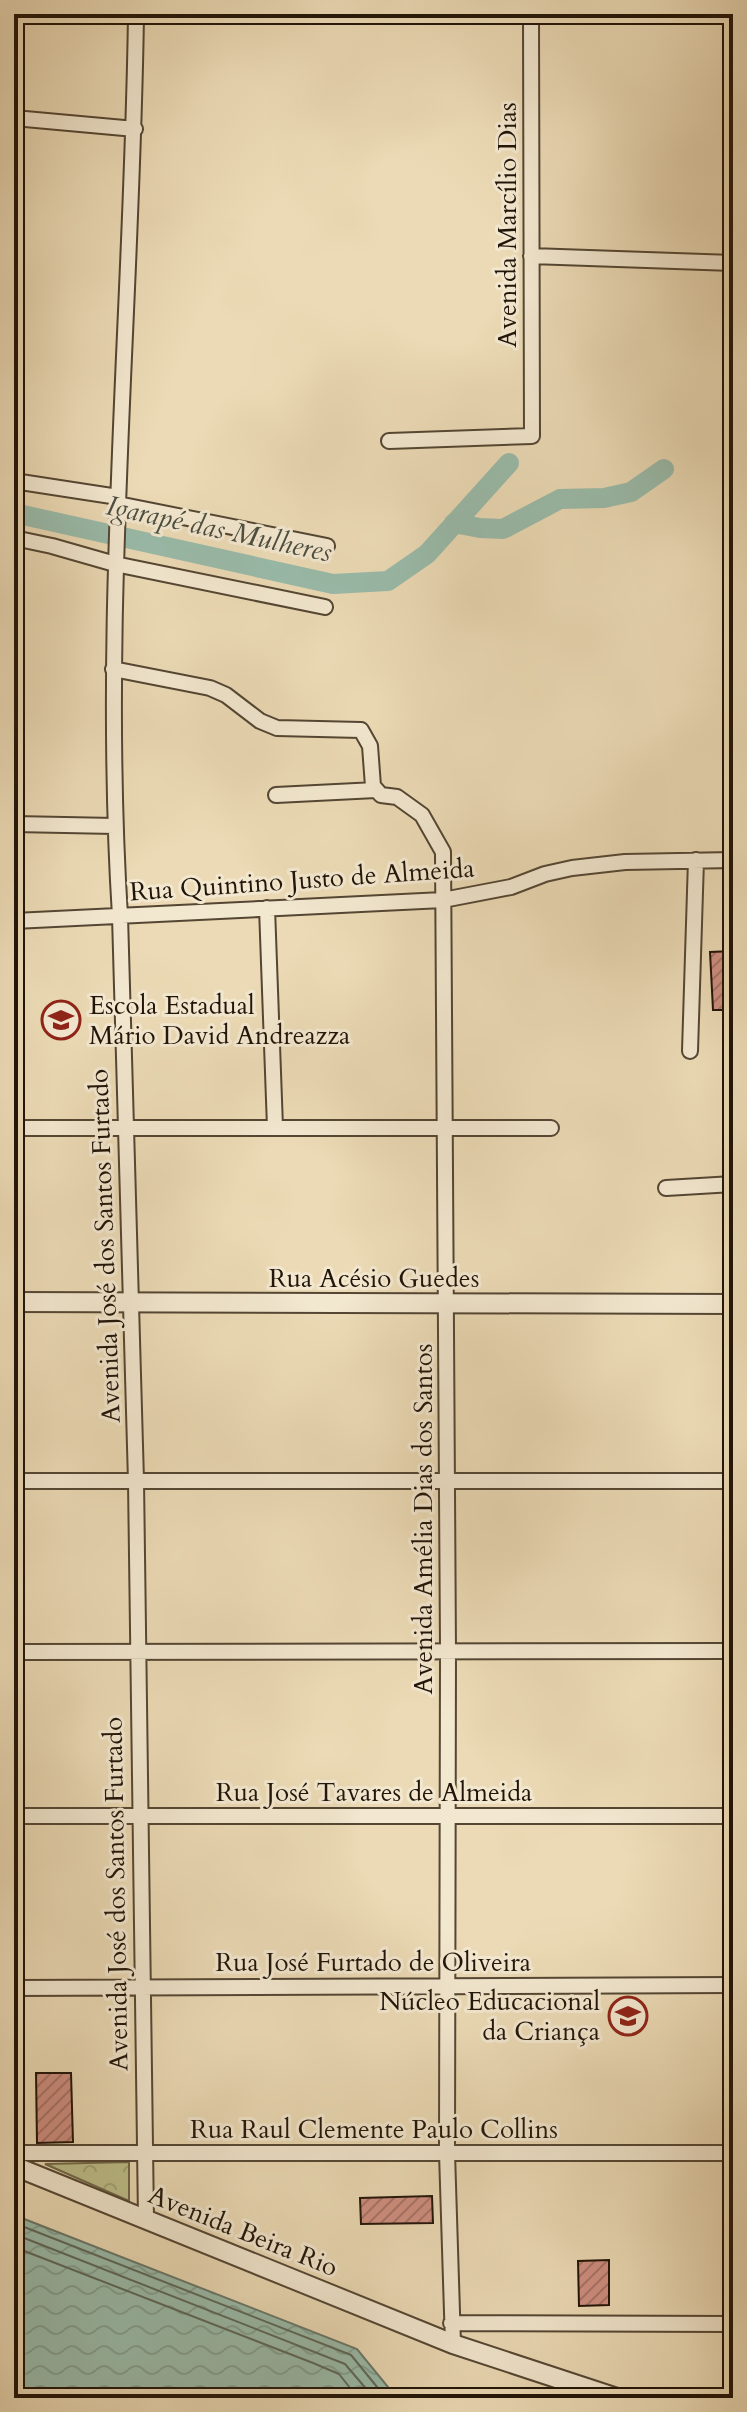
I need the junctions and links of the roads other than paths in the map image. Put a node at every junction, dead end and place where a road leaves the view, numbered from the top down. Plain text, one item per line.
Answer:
1 (136, 14) edge
2 (531, 14) edge
3 (14, 118) edge
4 (135, 129) junction
5 (531, 256) junction
6 (733, 263) edge
7 (389, 441) dead end
8 (14, 481) edge
9 (118, 505) junction
10 (14, 538) edge
11 (327, 546) dead end
12 (116, 558) junction
13 (325, 607) dead end
14 (113, 669) junction
15 (376, 790) junction
16 (276, 795) dead end
17 (14, 824) edge
18 (115, 826) junction
19 (696, 860) junction
20 (733, 860) edge
21 (443, 900) junction
22 (267, 908) junction
23 (120, 916) junction
24 (14, 921) edge
25 (690, 1051) dead end
26 (275, 1127) junction
27 (446, 1127) junction
28 (14, 1128) edge
29 (126, 1128) junction
30 (551, 1128) dead end
31 (733, 1184) edge
32 (666, 1188) dead end
33 (14, 1302) edge
34 (131, 1303) junction
35 (445, 1304) junction
36 (733, 1304) edge
37 (14, 1481) edge
38 (136, 1481) junction
39 (447, 1481) junction
40 (733, 1481) edge
41 (448, 1651) junction
42 (733, 1651) edge
43 (14, 1652) edge
44 (137, 1652) junction
45 (14, 1816) edge
46 (139, 1816) junction
47 (449, 1816) junction
48 (733, 1816) edge
49 (733, 1985) edge
50 (141, 1986) junction
51 (447, 1986) junction
52 (14, 1988) edge
53 (14, 2153) edge
54 (143, 2153) junction
55 (447, 2153) junction
56 (733, 2153) edge
57 (14, 2166) edge
58 (146, 2220) junction
59 (451, 2323) junction
60 (733, 2324) edge
61 (453, 2344) junction
62 (617, 2398) edge

1 - 4 street, Avenida José dos Santos Furtado
2 - 5 street, Avenida Marcílio Dias
3 - 4 street
4 - 9 street, Avenida José dos Santos Furtado
5 - 6 street
5 - 7 street, Avenida Marcílio Dias
8 - 9 street
9 - 11 street
9 - 12 street, Avenida José dos Santos Furtado
10 - 12 street
12 - 13 street
12 - 14 street, Avenida José dos Santos Furtado
14 - 15 street
14 - 18 street, Avenida José dos Santos Furtado
15 - 16 street
15 - 21 street, Avenida Amélia Dias dos Santos
17 - 18 street
18 - 23 street, Avenida José dos Santos Furtado
19 - 20 street, Rua Quintino Justo de Almeida
19 - 21 street, Rua Quintino Justo de Almeida
19 - 25 street
21 - 22 street, Rua Quintino Justo de Almeida
21 - 27 street, Avenida Amélia Dias dos Santos
22 - 23 street, Rua Quintino Justo de Almeida
22 - 26 street
23 - 24 street, Rua Quintino Justo de Almeida
23 - 29 street, Avenida José dos Santos Furtado
26 - 27 street
26 - 29 street
27 - 30 street
27 - 35 street, Avenida Amélia Dias dos Santos
28 - 29 street
29 - 34 street, Avenida José dos Santos Furtado
31 - 32 street
33 - 34 street, Rua Acésio Guedes
34 - 35 street, Rua Acésio Guedes
34 - 38 street, Avenida José dos Santos Furtado
35 - 36 street, Rua Acésio Guedes
35 - 39 street, Avenida Amélia Dias dos Santos
37 - 38 street
38 - 39 street
38 - 44 street, Avenida José dos Santos Furtado
39 - 40 street
39 - 41 street, Avenida Amélia Dias dos Santos
41 - 42 street
41 - 44 street
41 - 47 street, Avenida Amélia Dias dos Santos
43 - 44 street
44 - 46 street, Avenida José dos Santos Furtado
45 - 46 street, Rua José Tavares de Almeida
46 - 47 street, Rua José Tavares de Almeida
46 - 50 street, Avenida José dos Santos Furtado
47 - 48 street, Rua José Tavares de Almeida
47 - 51 street, Avenida Amélia Dias dos Santos
49 - 51 street, Rua José Furtado de Oliveira
50 - 51 street, Rua José Furtado de Oliveira
50 - 52 street, Rua José Furtado de Oliveira
50 - 54 street, Avenida José dos Santos Furtado
51 - 55 street, Avenida Amélia Dias dos Santos
53 - 54 street, Rua Raul Clemente Paulo Collins
54 - 55 street, Rua Raul Clemente Paulo Collins
54 - 58 street, Avenida José dos Santos Furtado
55 - 56 street, Rua Raul Clemente Paulo Collins
55 - 59 street, Avenida Amélia Dias dos Santos
57 - 58 street, Avenida Beira Rio
58 - 61 street, Avenida Beira Rio
59 - 60 street
59 - 61 street, Avenida Amélia Dias dos Santos
61 - 62 street, Avenida Beira Rio

